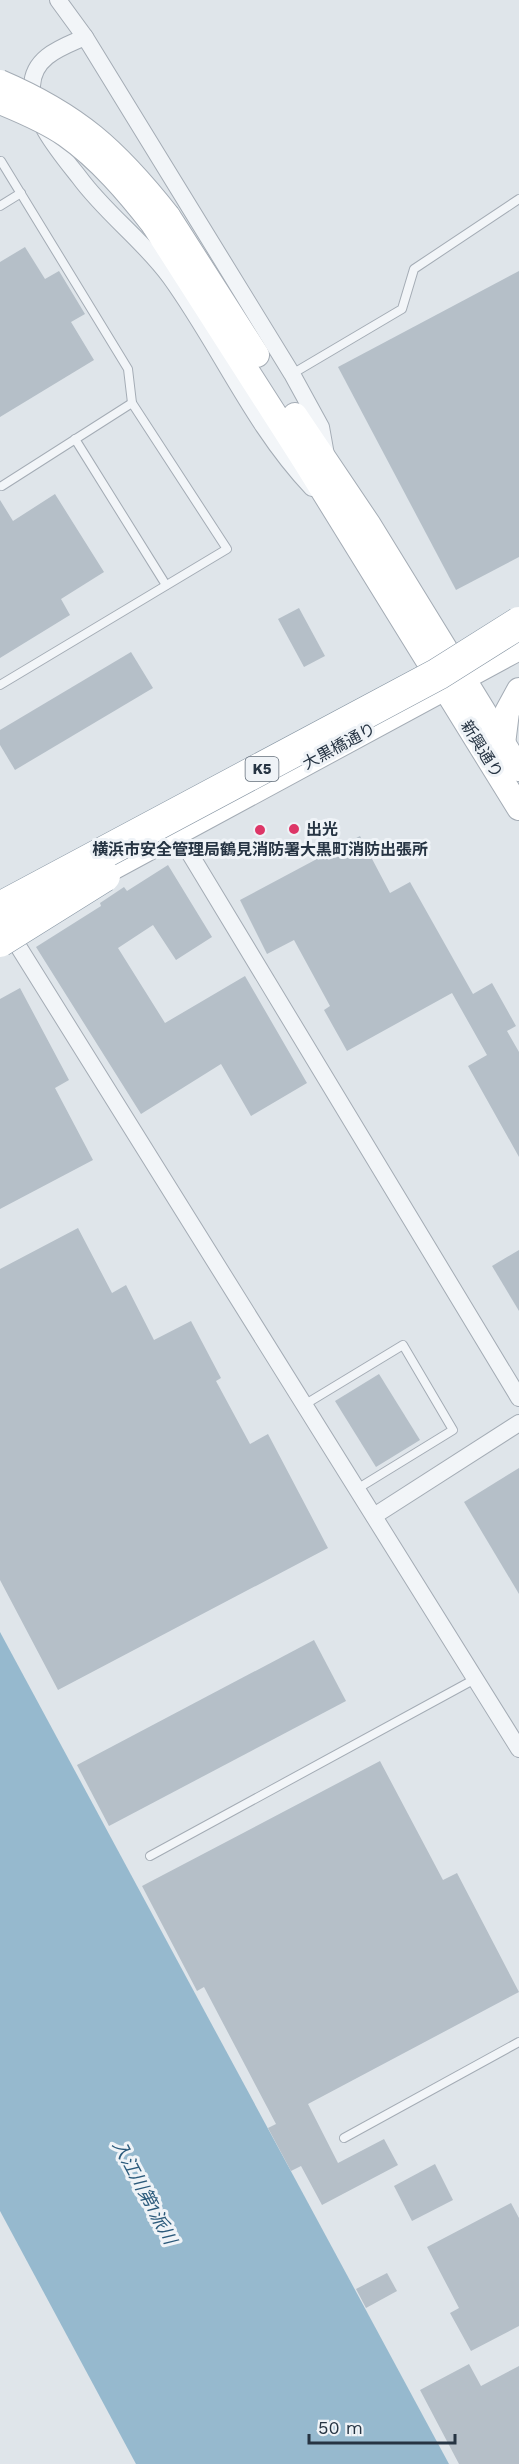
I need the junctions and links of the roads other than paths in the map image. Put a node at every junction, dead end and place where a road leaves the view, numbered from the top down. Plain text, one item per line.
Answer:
1 (58, 0) edge
2 (85, 37) junction
3 (0, 81) edge
4 (0, 102) edge
5 (1, 161) edge
6 (21, 193) junction
7 (519, 199) edge
8 (0, 206) edge
9 (160, 220) junction
10 (292, 374) junction
11 (132, 403) junction
12 (75, 439) junction
13 (328, 465) junction
14 (2, 486) dead end
15 (336, 512) junction
16 (166, 585) junction
17 (519, 609) edge
18 (519, 623) edge
19 (519, 648) edge
20 (446, 673) junction
21 (0, 685) edge
22 (519, 690) edge
23 (503, 744) junction
24 (519, 769) edge
25 (519, 808) edge
26 (178, 834) junction
27 (0, 892) edge
28 (1, 924) edge
29 (519, 1398) edge
30 (304, 1405) junction
31 (519, 1424) edge
32 (357, 1489) junction
33 (374, 1516) junction
34 (475, 1679) junction
35 (519, 1749) edge
36 (150, 1856) dead end
37 (519, 2042) edge
38 (344, 2138) dead end

1 - 2 street
2 - 10 street
2 - 15 street
3 - 9 street, bridge
4 - 9 street, bridge
5 - 6 lane
6 - 8 lane
6 - 11 lane
7 - 10 lane
9 - 13 street
9 - 15 street
10 - 13 street
11 - 12 lane
11 - 16 lane
12 - 14 lane
12 - 16 lane
13 - 20 street
15 - 20 street
16 - 21 lane
17 - 27 highway, K5
18 - 20 highway, K5, bridge
19 - 20 street, 大黒橋通り
20 - 23 street, 新興通り
20 - 25 street, 新興通り
20 - 26 street, 大黒橋通り
20 - 27 street, 大黒橋通り
20 - 28 highway, K5, bridge
22 - 23 street
23 - 24 street, 新興通り
26 - 28 street, 大黒橋通り
26 - 29 street
28 - 30 street
30 - 32 street
30 - 32 lane
31 - 33 street
32 - 33 street
33 - 34 street
34 - 35 street
34 - 36 lane
37 - 38 lane

